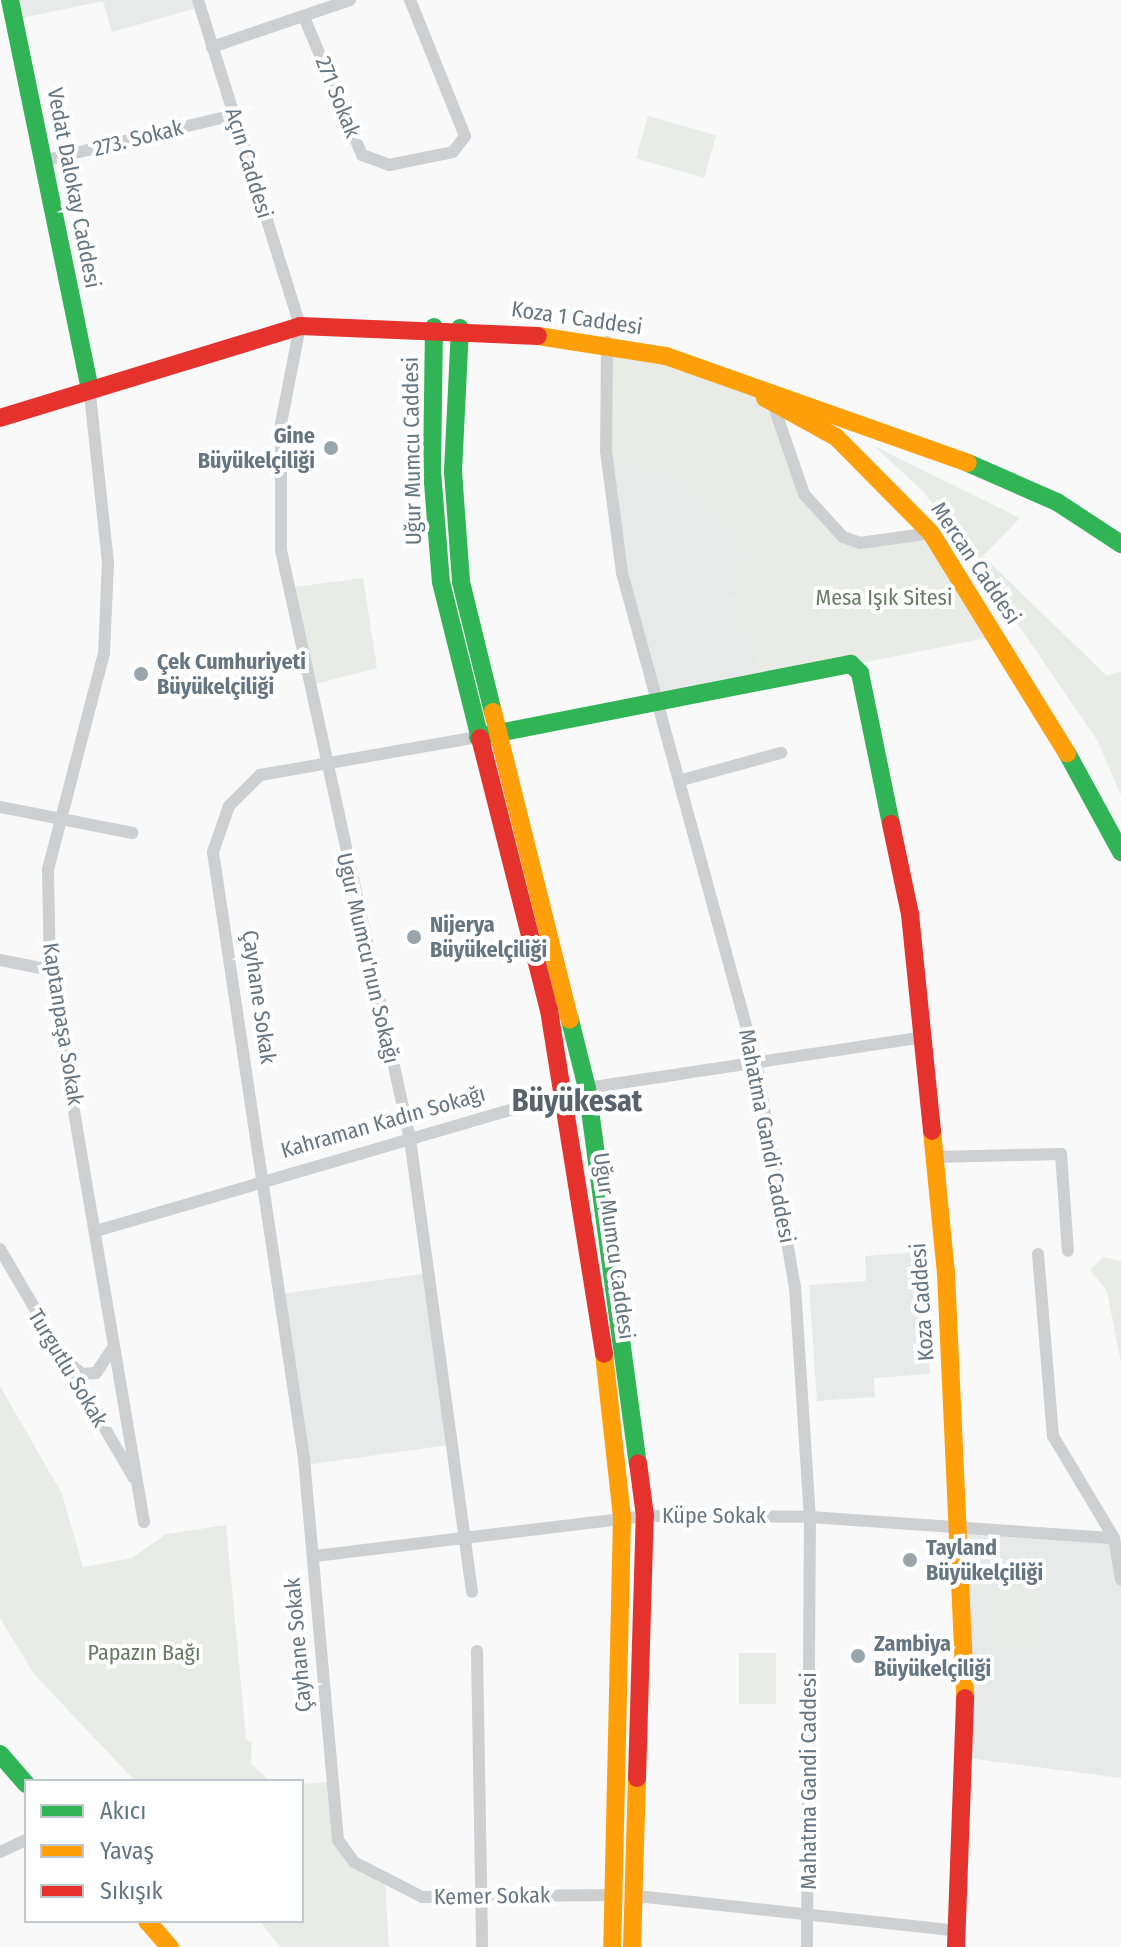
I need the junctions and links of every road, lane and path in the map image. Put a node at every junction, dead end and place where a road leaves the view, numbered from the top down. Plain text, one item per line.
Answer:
1 (10, 0) edge
2 (198, 0) edge
3 (350, 0) edge
4 (410, 0) edge
5 (304, 17) junction
6 (0, 25) edge
7 (19, 26) junction
8 (212, 47) junction
9 (234, 115) junction
10 (42, 161) junction
11 (300, 326) junction
12 (434, 327) junction
13 (460, 328) junction
14 (607, 342) junction
15 (716, 375) junction
16 (89, 385) junction
17 (772, 401) junction
18 (0, 418) edge
19 (931, 533) junction
20 (1121, 544) edge
21 (851, 664) joint
22 (661, 706) junction
23 (499, 733) junction
24 (478, 737) junction
25 (781, 753) dead end
26 (323, 760) junction
27 (682, 780) junction
28 (0, 807) edge
29 (58, 816) junction
30 (132, 833) dead end
31 (1121, 852) edge
32 (0, 960) edge
33 (50, 970) junction
34 (925, 1037) junction
35 (756, 1062) junction
36 (587, 1088) junction
37 (567, 1093) junction
38 (410, 1139) junction
39 (934, 1157) junction
40 (262, 1182) junction
41 (96, 1231) junction
42 (0, 1249) edge
43 (1068, 1251) dead end
44 (1038, 1254) dead end
45 (112, 1333) junction
46 (53, 1346) junction
47 (138, 1485) junction
48 (645, 1516) junction
49 (622, 1517) junction
50 (810, 1517) junction
51 (144, 1522) dead end
52 (958, 1525) junction
53 (466, 1535) junction
54 (1114, 1538) junction
55 (315, 1556) junction
56 (1121, 1579) edge
57 (472, 1592) dead end
58 (477, 1651) dead end
59 (0, 1754) edge
60 (24, 1782) edge
61 (338, 1840) joint
62 (24, 1841) edge
63 (0, 1852) edge
64 (617, 1895) junction
65 (637, 1896) junction
66 (478, 1897) junction
67 (809, 1915) junction
68 (149, 1923) edge
69 (957, 1939) edge
70 (170, 1947) edge
71 (482, 1947) edge
72 (612, 1947) edge
73 (632, 1947) edge
74 (807, 1947) edge

1 - 7 main road, Vedat Dalokay Caddesi
2 - 8 street, Açın Caddesi
3 - 5 street
4 - 5 street, 271 Sokak
5 - 8 street
6 - 7 street
7 - 10 main road, Vedat Dalokay Caddesi
8 - 9 street, Açın Caddesi
9 - 10 street, 273. Sokak
9 - 11 street, Açın Caddesi
10 - 16 main road, Vedat Dalokay Caddesi
11 - 12 main road, Koza 1 Caddesi
11 - 16 main road, Koza 1 Caddesi
11 - 26 street, Ugur Mumcu'nun Sokağı
12 - 13 main road, Koza 1 Caddesi
12 - 24 main road, Uğur Mumcu Caddesi
13 - 14 main road, Koza 1 Caddesi
13 - 23 main road, Uğur Mumcu Caddesi
14 - 15 main road, Koza 1 Caddesi
14 - 22 street, Mahatma Gandi Caddesi
15 - 17 main road, Mercan Caddesi
15 - 20 main road, Koza 1 Caddesi
16 - 18 main road, Koza 1 Caddesi
16 - 29 street, Kaptanpaşa Sokak
17 - 19 main road, Mercan Caddesi
17 - 19 street
19 - 31 main road, Mercan Caddesi
21 - 22 main road, Çayhane Sokak
21 - 34 main road, Koza Caddesi
22 - 23 main road, Çayhane Sokak
22 - 27 street, Mahatma Gandi Caddesi
23 - 24 main road, Çayhane Sokak
23 - 36 main road, Uğur Mumcu Caddesi
24 - 26 street, Çayhane Sokak
24 - 37 main road, Uğur Mumcu Caddesi
25 - 27 street
26 - 38 street, Ugur Mumcu'nun Sokağı
26 - 40 street, Çayhane Sokak
27 - 35 street, Mahatma Gandi Caddesi
28 - 29 street
29 - 30 street
29 - 33 street, Kaptanpaşa Sokak
32 - 33 street
33 - 41 street, Kaptanpaşa Sokak
34 - 35 street, Kahraman Kadın Sokağı
34 - 39 main road, Koza Caddesi
35 - 36 street, Kahraman Kadın Sokağı
35 - 50 street, Mahatma Gandi Caddesi
36 - 37 main road, Kahraman Kadın Sokağı
36 - 48 main road, Uğur Mumcu Caddesi
37 - 38 street, Kahraman Kadın Sokağı
37 - 49 main road, Uğur Mumcu Caddesi
38 - 40 street, Kahraman Kadın Sokağı
38 - 53 street, Ugur Mumcu'nun Sokağı
39 - 43 street
39 - 52 main road, Koza Caddesi
40 - 41 street, Kahraman Kadın Sokağı
40 - 55 street, Çayhane Sokak
41 - 45 street, Kaptanpaşa Sokak
42 - 46 street, Turgutlu Sokak
44 - 54 street
45 - 46 street
45 - 47 street, Kaptanpaşa Sokak
46 - 47 street, Turgutlu Sokak
47 - 51 street, Kaptanpaşa Sokak
48 - 49 street, Küpe Sokak
48 - 50 street, Küpe Sokak
48 - 65 main road, Uğur Mumcu Caddesi
49 - 53 street, Küpe Sokak
49 - 64 main road, Uğur Mumcu Caddesi
50 - 52 street, Küpe Sokak
50 - 67 street, Mahatma Gandi Caddesi
52 - 54 street, Küpe Sokak
52 - 69 main road, Koza Caddesi
53 - 55 street, Küpe Sokak
53 - 57 street, Ugur Mumcu'nun Sokağı
54 - 56 street
55 - 61 street, Çayhane Sokak
58 - 66 street
59 - 60 main road
61 - 66 street, Kemer Sokak
62 - 63 street
64 - 65 main road
64 - 66 street, Kemer Sokak
64 - 72 main road, Uğur Mumcu Caddesi
65 - 67 street
65 - 73 main road, Uğur Mumcu Caddesi
66 - 71 street
67 - 69 street
67 - 74 street, Mahatma Gandi Caddesi
68 - 70 main road

